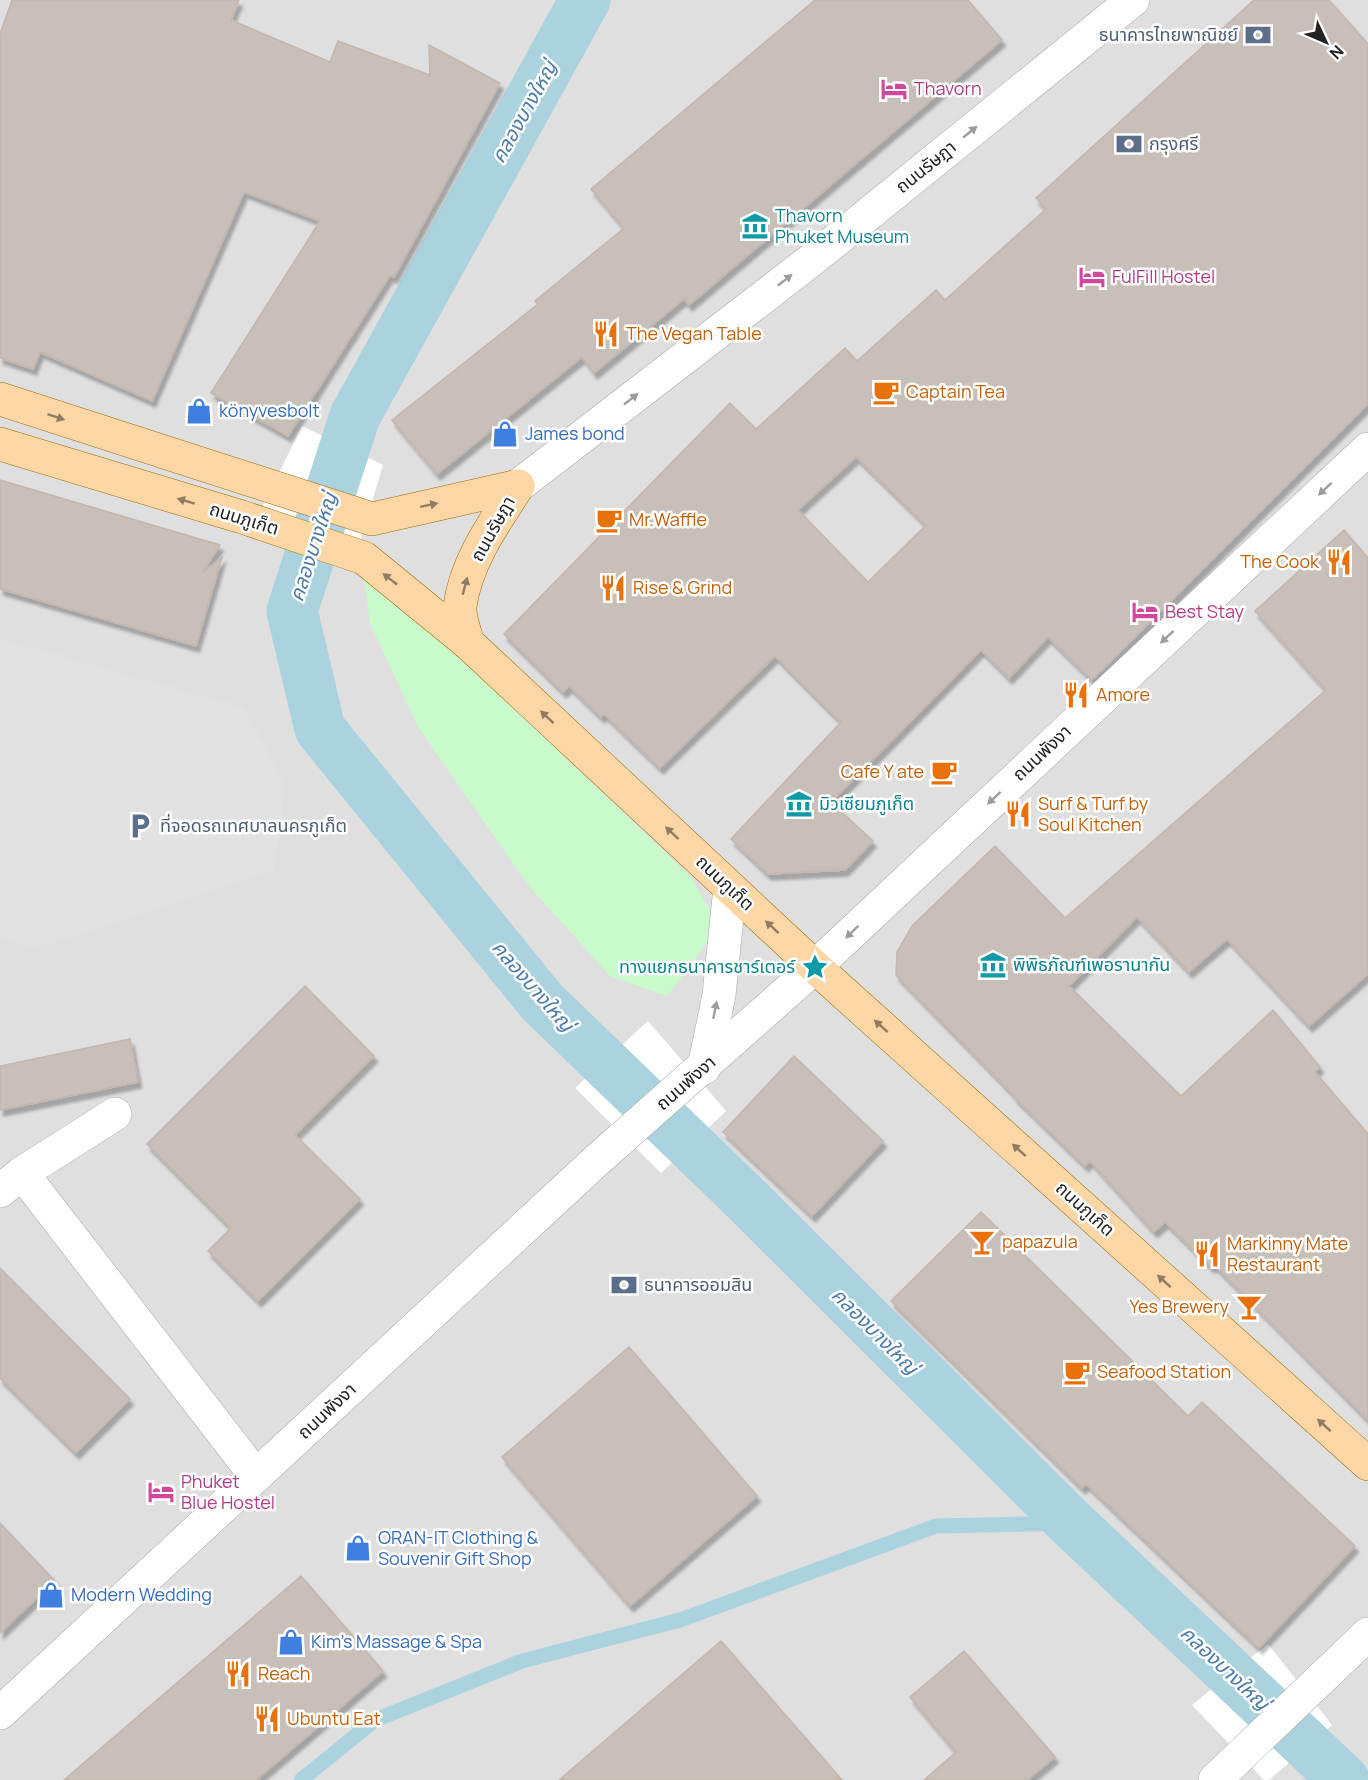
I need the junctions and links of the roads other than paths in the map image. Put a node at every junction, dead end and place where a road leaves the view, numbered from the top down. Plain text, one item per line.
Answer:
1 (1115, 5) edge
2 (0, 399) edge
3 (0, 444) edge
4 (1368, 449) edge
5 (518, 486) junction
6 (468, 643) junction
7 (730, 888) junction
8 (815, 967) junction
9 (704, 1068) junction
10 (115, 1113) dead end
11 (11, 1182) edge
12 (1368, 1464) edge
13 (256, 1476) junction
14 (1368, 1634) edge
15 (0, 1713) edge
16 (1217, 1778) edge

5 -> 1 street, ถนนรัษฎา
2 -> 5 main road, ถนนรัษฎา
6 -> 3 main road, ถนนภูเก็ต
4 -> 8 street, ถนนพังงา
6 -> 5 main road, ถนนรัษฎา
7 -> 6 main road, ถนนภูเก็ต
8 -> 7 main road, ถนนภูเก็ต
9 -> 7 street
8 - 9 street, ถนนพังงา
12 -> 8 main road, ถนนภูเก็ต
9 - 13 street, ถนนพังงา
10 - 11 street
11 - 13 street
13 - 15 street, ถนนพังงา
14 - 16 street

